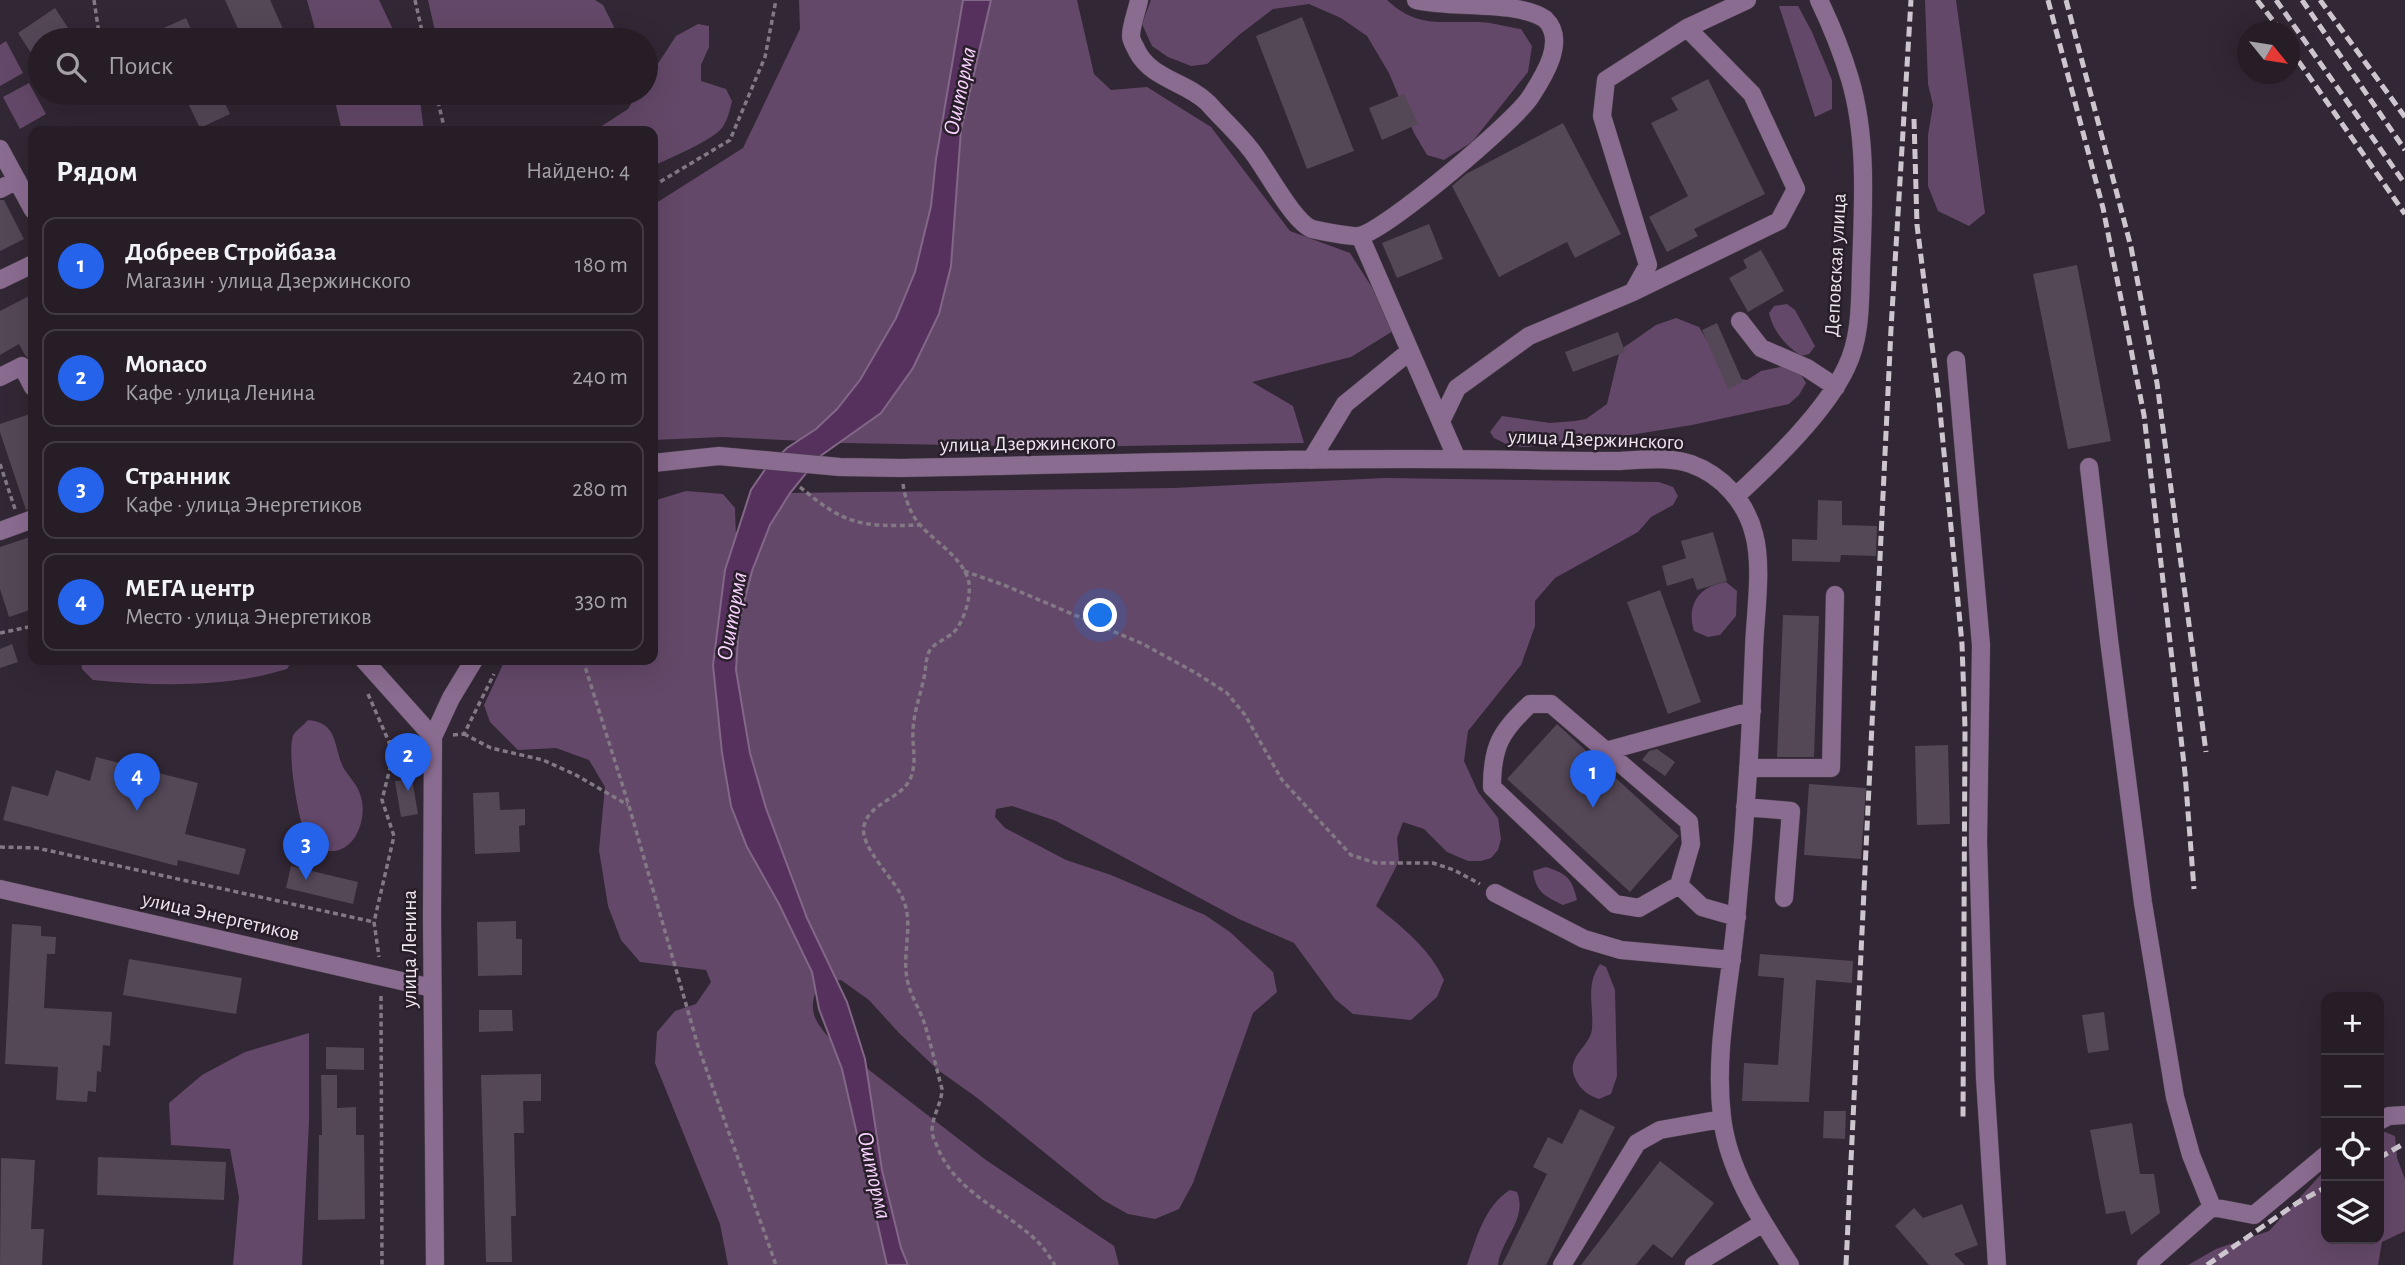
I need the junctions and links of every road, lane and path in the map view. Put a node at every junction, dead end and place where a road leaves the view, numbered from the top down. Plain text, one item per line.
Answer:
1 (94, 0) edge
2 (415, 0) edge
3 (776, 0) edge
4 (1139, 0) edge
5 (1416, 0) edge
6 (1747, 0) edge
7 (1819, 0) edge
8 (98, 28) edge
9 (421, 28) edge
10 (1687, 28) junction
11 (439, 105) edge
12 (444, 126) edge
13 (0, 149) edge
14 (17, 180) junction
15 (658, 183) edge
16 (0, 189) edge
17 (28, 201) edge
18 (1360, 236) junction
19 (28, 266) edge
20 (0, 280) edge
21 (1633, 292) junction
22 (1740, 321) dead end
23 (1410, 351) junction
24 (1956, 360) dead end
25 (0, 377) edge
26 (28, 377) edge
27 (1836, 387) junction
28 (1441, 421) junction
29 (1457, 459) junction
30 (1311, 460) junction
31 (658, 462) edge
32 (0, 464) edge
33 (2089, 467) dead end
34 (800, 487) dead end
35 (1736, 496) junction
36 (905, 498) dead end
37 (26, 522) edge
38 (919, 525) junction
39 (0, 531) edge
40 (964, 571) junction
41 (1835, 595) dead end
42 (28, 627) edge
43 (0, 633) edge
44 (368, 665) edge
45 (471, 665) edge
46 (585, 665) edge
47 (1752, 711) junction
48 (464, 734) dead end
49 (433, 737) junction
50 (1606, 751) junction
51 (1748, 768) junction
52 (629, 806) junction
53 (1745, 807) junction
54 (0, 847) edge
55 (1679, 885) junction
56 (0, 889) edge
57 (1496, 893) joint
58 (1784, 898) dead end
59 (1737, 917) junction
60 (374, 922) dead end
61 (1732, 960) junction
62 (432, 988) junction
63 (2405, 1115) edge
64 (2384, 1118) edge
65 (1722, 1119) junction
66 (2321, 1159) edge
67 (2212, 1207) junction
68 (1763, 1223) junction
69 (435, 1265) edge
70 (776, 1265) edge
71 (1055, 1265) edge
72 (1562, 1265) edge
73 (1695, 1265) edge
74 (1790, 1265) edge
75 (1997, 1265) edge
76 (2146, 1265) edge

1 - 8 path
2 - 9 path
3 - 15 path
4 - 18 street
5 - 18 street
6 - 10 street
7 - 27 street, Деповская улица
10 - 21 street
10 - 21 street
11 - 12 path
13 - 14 street
14 - 16 street
14 - 17 street
18 - 23 street
19 - 20 street
21 - 28 street
22 - 27 street
23 - 28 street
23 - 30 street
24 - 75 street
25 - 26 street
27 - 35 street, Деповская улица
28 - 29 street
29 - 30 street, улица Дзержинского
29 - 35 street, улица Дзержинского
30 - 31 street, улица Дзержинского
32 - 37 path
33 - 67 street
34 - 38 path
35 - 47 street, улица Дзержинского
36 - 38 path
37 - 39 street
38 - 40 path
40 - 57 path
40 - 71 path
41 - 51 street
42 - 43 path
44 - 49 street
45 - 49 street
46 - 52 path
47 - 50 street
47 - 51 street, улица Дзержинского
48 - 52 path
49 - 62 street, улица Ленина
50 - 55 street
50 - 55 street
51 - 53 street, улица Дзержинского
52 - 70 path
53 - 58 street
53 - 59 street, улица Дзержинского
54 - 60 path
55 - 59 street
56 - 62 street, улица Энергетиков
57 - 61 street
59 - 61 street, улица Дзержинского
61 - 65 street, улица Дзержинского
62 - 69 street, улица Ленина
63 - 64 street
65 - 68 street, улица Дзержинского
65 - 72 street
66 - 67 street
67 - 76 street
68 - 73 street
68 - 74 street, улица Дзержинского

